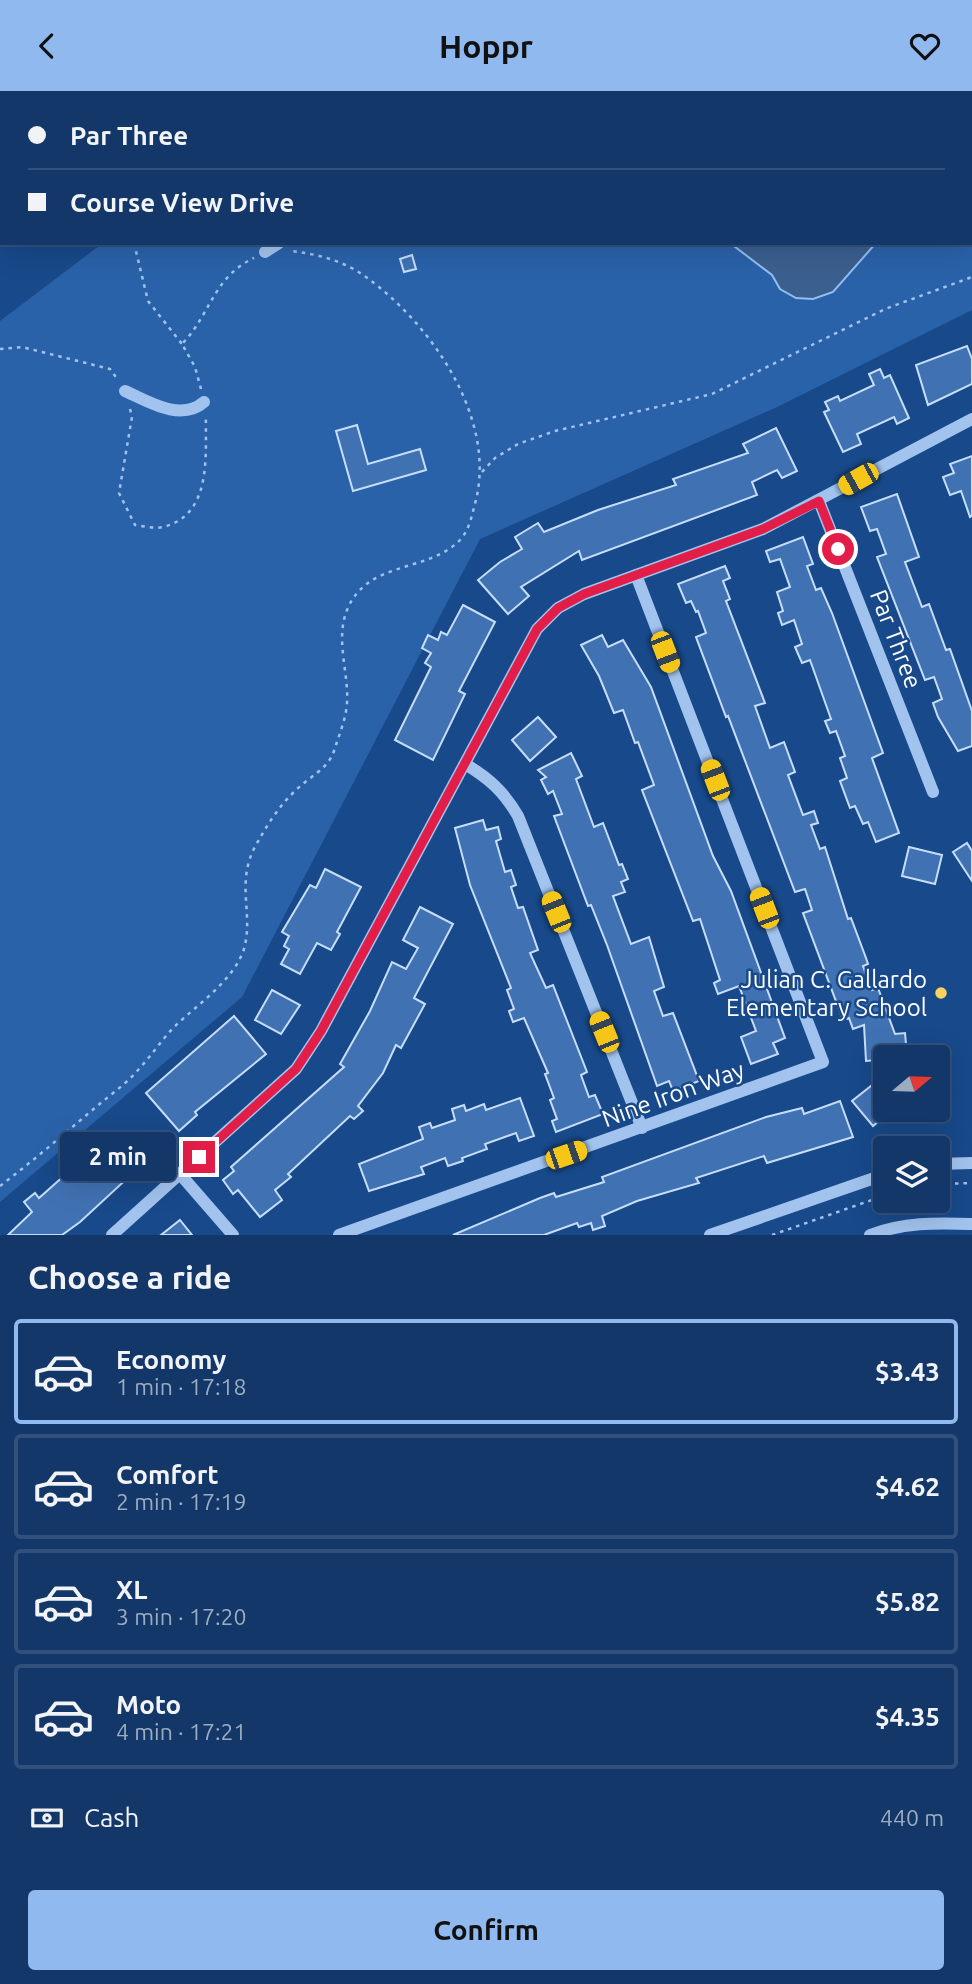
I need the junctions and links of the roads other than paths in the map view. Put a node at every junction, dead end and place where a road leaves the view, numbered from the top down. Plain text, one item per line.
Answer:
1 (285, 247) edge
2 (265, 253) road end
3 (125, 391) road end
4 (204, 402) road end
5 (972, 419) edge
6 (819, 501) junction
7 (636, 575) junction
8 (465, 764) junction
9 (933, 792) dead end
10 (642, 1128) junction
11 (972, 1163) edge
12 (950, 1164) edge
13 (180, 1174) junction
14 (873, 1178) edge
15 (972, 1224) edge
16 (112, 1235) edge
17 (233, 1235) edge
18 (339, 1235) edge
19 (709, 1235) edge
20 (870, 1235) edge

1 - 2 street
3 - 4 street
5 - 6 street
6 - 7 street
6 - 9 street, Par Three
7 - 8 street
7 - 10 street, Nine Iron Way
8 - 10 street
8 - 13 street
10 - 18 street, Nine Iron Way
11 - 12 street
13 - 16 street
13 - 17 street
14 - 19 street
15 - 20 street

